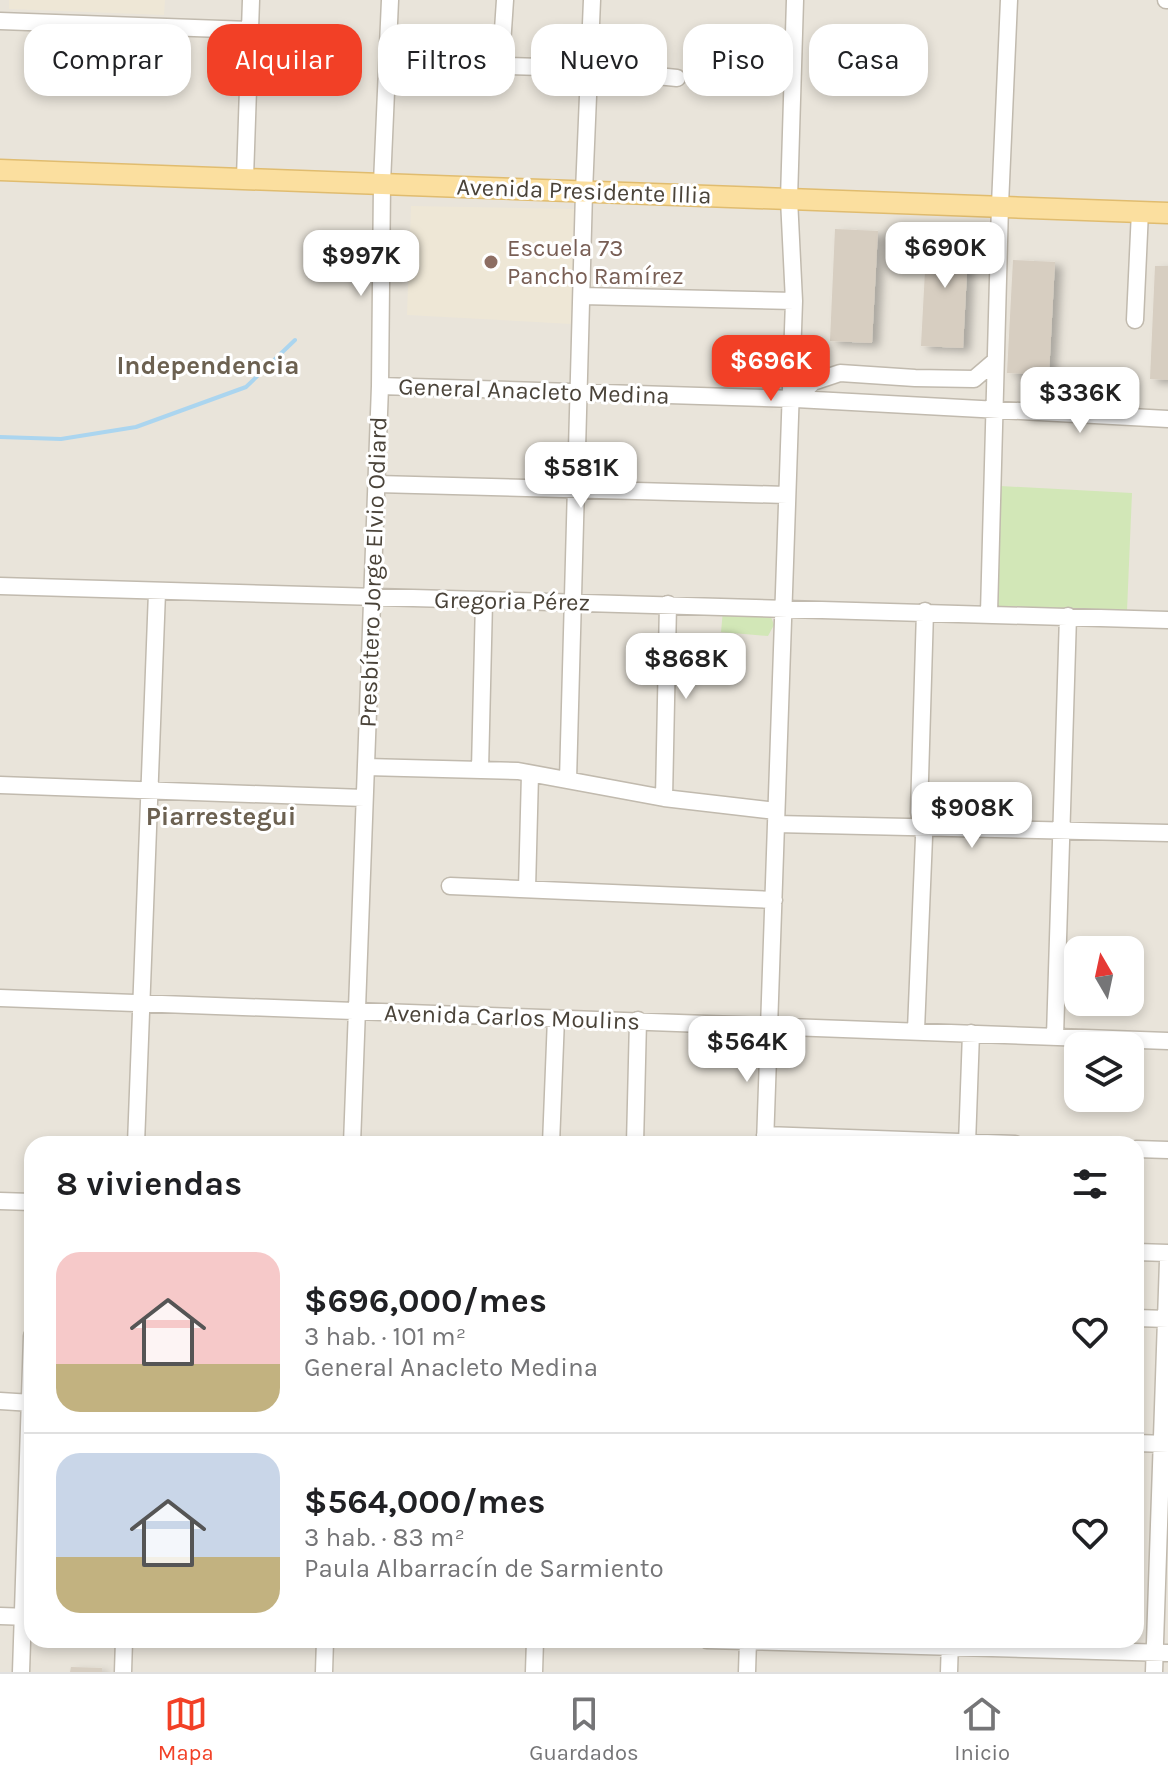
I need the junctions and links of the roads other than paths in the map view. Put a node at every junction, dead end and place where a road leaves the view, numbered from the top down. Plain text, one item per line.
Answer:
1 (251, 0) edge
2 (390, 0) edge
3 (505, 0) edge
4 (592, 0) edge
5 (795, 0) edge
6 (1009, 0) edge
7 (0, 21) edge
8 (250, 24) edge
9 (591, 24) edge
10 (207, 28) edge
11 (531, 67) edge
12 (667, 77) edge
13 (677, 78) dead end
14 (248, 96) edge
15 (588, 96) edge
16 (0, 170) edge
17 (245, 178) junction
18 (382, 183) junction
19 (584, 192) junction
20 (789, 199) junction
21 (1000, 205) junction
22 (1140, 211) junction
23 (1168, 213) edge
24 (582, 296) junction
25 (794, 301) junction
26 (1135, 320) dead end
27 (995, 361) junction
28 (380, 386) junction
29 (580, 393) junction
30 (794, 399) junction
31 (994, 411) junction
32 (1168, 419) edge
33 (377, 484) junction
34 (577, 489) junction
35 (787, 495) junction
36 (0, 586) edge
37 (157, 592) junction
38 (373, 598) junction
39 (484, 601) junction
40 (574, 602) junction
41 (668, 604) junction
42 (783, 607) junction
43 (925, 611) junction
44 (989, 613) junction
45 (1068, 616) junction
46 (1168, 620) edge
47 (366, 767) junction
48 (480, 770) junction
49 (530, 774) junction
50 (568, 780) junction
51 (0, 785) edge
52 (149, 790) junction
53 (364, 798) junction
54 (664, 798) junction
55 (776, 818) junction
56 (922, 829) junction
57 (1061, 832) junction
58 (1168, 833) edge
59 (450, 886) dead end
60 (527, 889) junction
61 (774, 900) junction
62 (0, 998) edge
63 (141, 1003) junction
64 (357, 1012) junction
65 (556, 1018) junction
66 (638, 1020) junction
67 (769, 1025) junction
68 (916, 1030) junction
69 (971, 1033) junction
70 (1055, 1036) junction
71 (1168, 1041) edge
72 (136, 1136) edge
73 (352, 1136) edge
74 (551, 1136) edge
75 (635, 1136) edge
76 (765, 1136) edge
77 (967, 1136) edge
78 (1144, 1149) edge
79 (1168, 1150) edge
80 (0, 1201) edge
81 (24, 1202) edge
82 (1144, 1252) edge
83 (1168, 1253) edge
84 (1168, 1261) edge
85 (1144, 1318) edge
86 (1167, 1319) edge
87 (0, 1401) edge
88 (24, 1403) edge
89 (1144, 1443) edge
90 (1165, 1444) edge
91 (0, 1616) edge
92 (24, 1617) edge
93 (24, 1644) edge
94 (124, 1648) edge
95 (325, 1648) edge
96 (535, 1648) edge
97 (748, 1648) edge
98 (950, 1648) edge
99 (1056, 1648) edge
100 (1161, 1653) edge
101 (21, 1672) edge
102 (123, 1672) edge
103 (324, 1672) edge
104 (534, 1672) edge
105 (747, 1672) edge
106 (949, 1672) edge
107 (1154, 1672) edge

1 - 8 street
2 - 18 street, Presbítero Jorge Elvio Odiard
3 - 11 street
4 - 9 street
5 - 20 street
6 - 21 street
7 - 10 street
12 - 13 street
14 - 17 street
15 - 19 street
16 - 17 main road, Avenida Presidente Illia
17 - 18 main road, Avenida Presidente Illia
18 - 19 main road, Avenida Presidente Illia
18 - 28 street, Presbítero Jorge Elvio Odiard
19 - 20 main road, Avenida Presidente Illia
19 - 24 street
20 - 21 main road, Avenida Presidente Illia
20 - 25 street
21 - 22 main road, Avenida Presidente Illia
21 - 27 street
22 - 23 main road, Avenida Presidente Illia
22 - 26 street
24 - 25 street
24 - 29 street
25 - 30 street
27 - 30 street
27 - 31 street
28 - 29 street, General Anacleto Medina
28 - 33 street, Presbítero Jorge Elvio Odiard
29 - 30 street, General Anacleto Medina
29 - 34 street
30 - 31 street, General Anacleto Medina
30 - 35 street
31 - 32 street, General Anacleto Medina
31 - 44 street
33 - 34 street
33 - 38 street, Presbítero Jorge Elvio Odiard
34 - 35 street
34 - 40 street
35 - 42 street
36 - 37 street, Gregoria Pérez
37 - 38 street, Gregoria Pérez
37 - 52 street
38 - 39 street, Gregoria Pérez
38 - 47 street, Presbítero Jorge Elvio Odiard
39 - 40 street, Gregoria Pérez
39 - 48 street
40 - 41 street, Gregoria Pérez
40 - 50 street
41 - 42 street, Gregoria Pérez
41 - 54 street
42 - 43 street, Gregoria Pérez
42 - 55 street
43 - 44 street, Gregoria Pérez
43 - 56 street
44 - 45 street, Gregoria Pérez
45 - 46 street, Gregoria Pérez
45 - 57 street
47 - 48 street
47 - 53 street, Presbítero Jorge Elvio Odiard
48 - 49 street
49 - 50 street
49 - 60 street
50 - 54 street
51 - 52 street
52 - 53 street
52 - 63 street
53 - 64 street, Presbítero Jorge Elvio Odiard
54 - 55 street
55 - 56 street
55 - 61 street
56 - 57 street
56 - 68 street
57 - 58 street
57 - 70 street
59 - 60 street
60 - 61 street
61 - 67 street
62 - 63 street, Avenida Carlos Moulins
63 - 64 street, Avenida Carlos Moulins
63 - 72 street
64 - 65 street, Avenida Carlos Moulins
64 - 73 street, Presbítero Jorge Elvio Odiard
65 - 66 street, Avenida Carlos Moulins
65 - 74 street
66 - 67 street, Avenida Carlos Moulins
66 - 75 street
67 - 68 street, Avenida Carlos Moulins
67 - 76 street
68 - 69 street, Avenida Carlos Moulins
69 - 70 street, Avenida Carlos Moulins
69 - 77 street
70 - 71 street, Avenida Carlos Moulins
78 - 79 street
80 - 81 street
82 - 83 street
84 - 86 street
85 - 86 street
86 - 90 street
87 - 88 street
89 - 90 street
90 - 100 street
91 - 92 street
93 - 101 street
94 - 102 street
95 - 103 street
96 - 104 street
97 - 105 street
98 - 106 street
99 - 100 street
100 - 107 street

